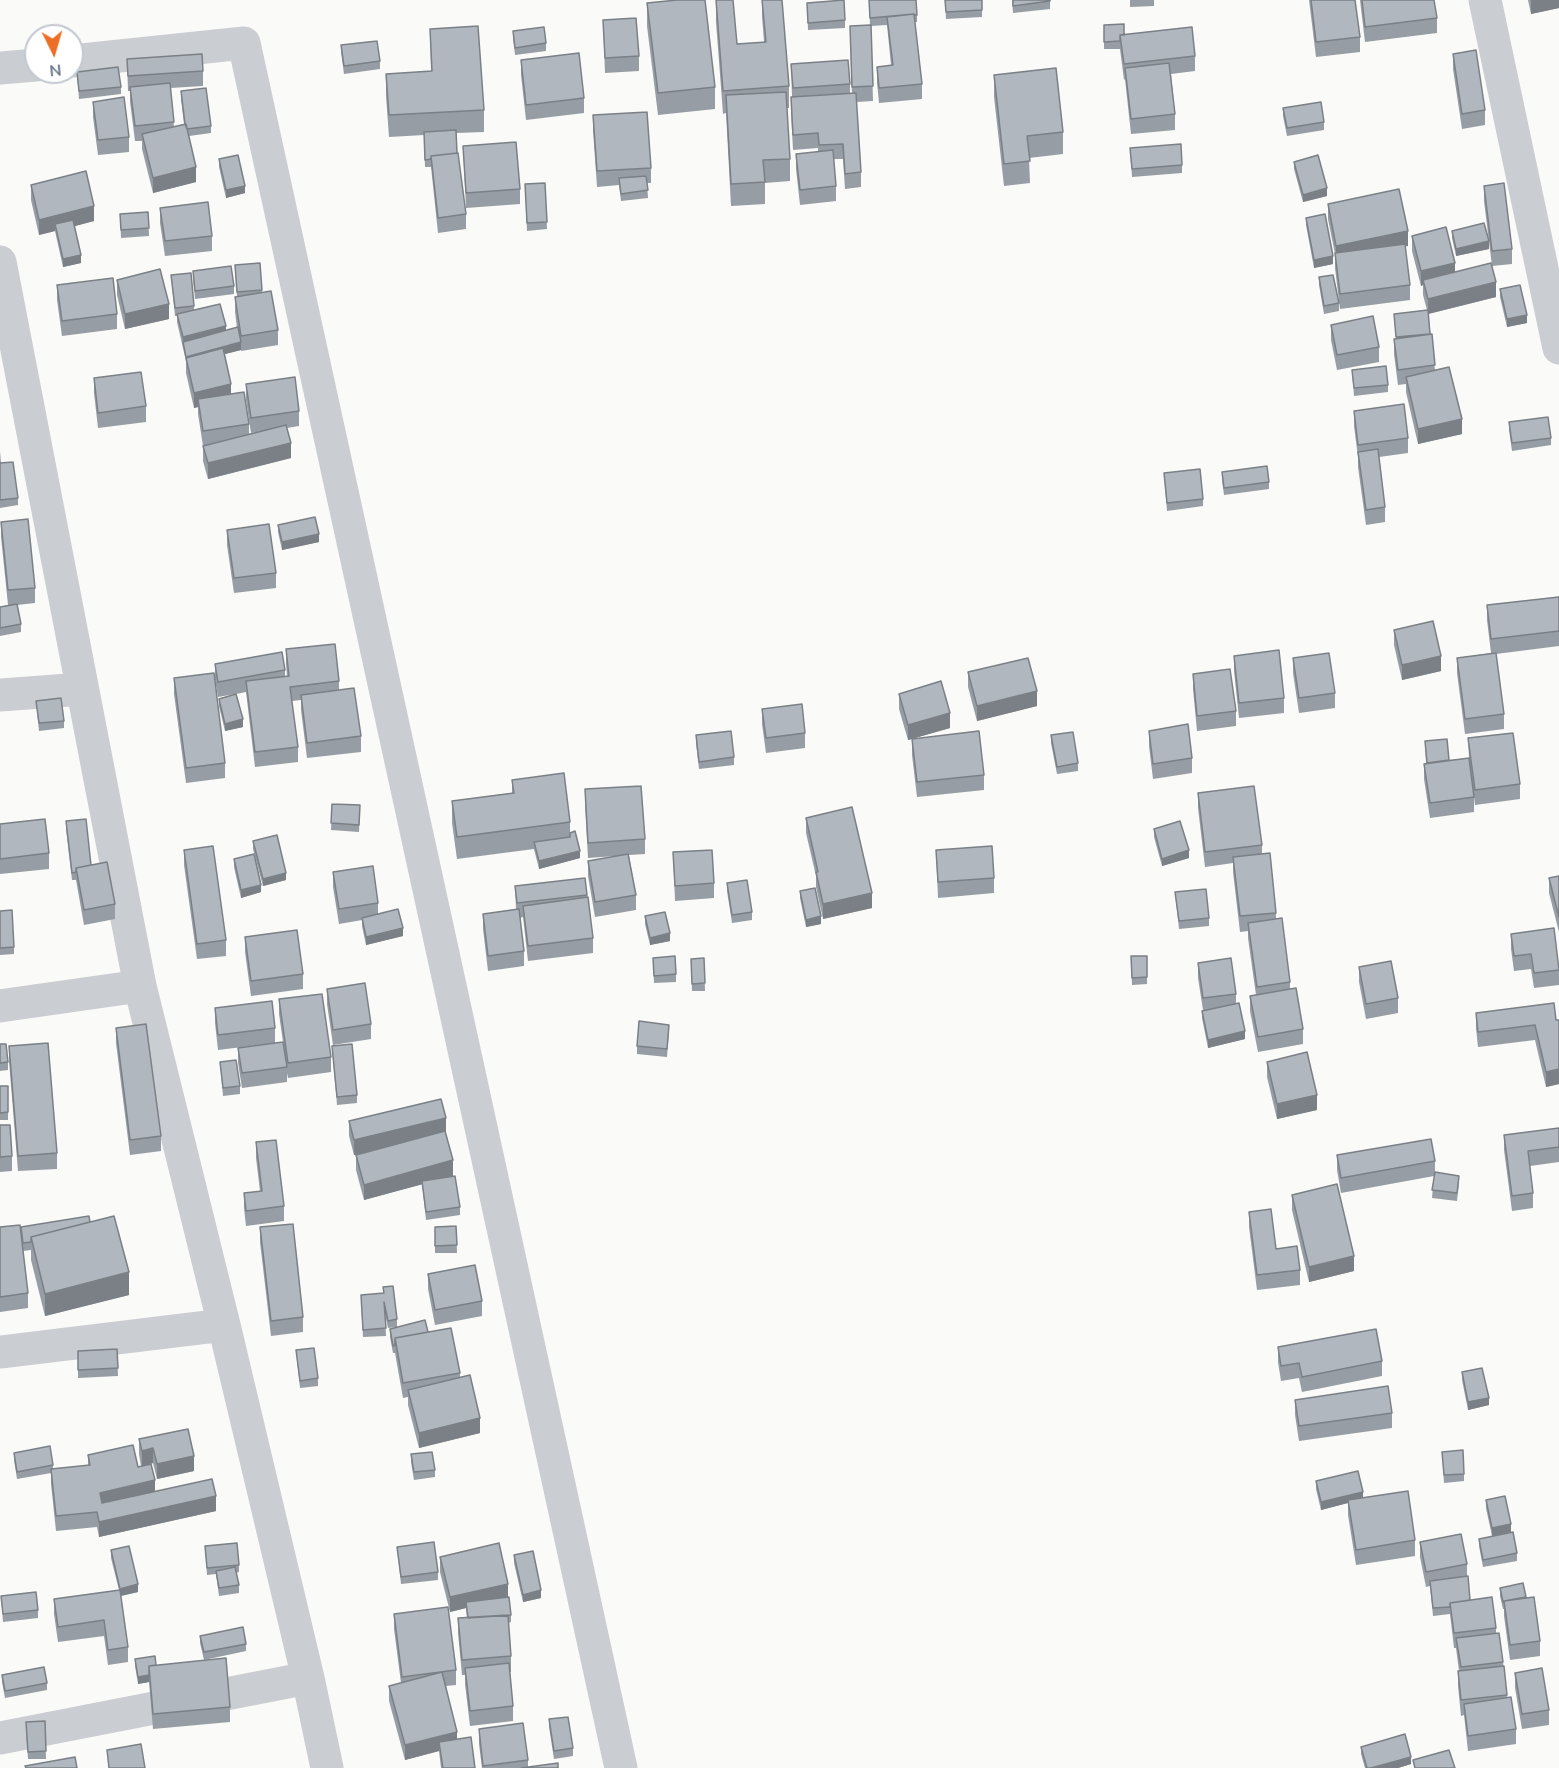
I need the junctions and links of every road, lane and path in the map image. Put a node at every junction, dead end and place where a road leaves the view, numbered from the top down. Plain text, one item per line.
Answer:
1 (1485, 0) edge
2 (84, 60) edge
3 (24, 66) edge
4 (0, 68) edge
5 (0, 262) edge
6 (1559, 348) edge
7 (11, 380) edge
8 (82, 689) junction
9 (0, 695) edge
10 (140, 986) junction
11 (0, 1006) edge
12 (224, 1325) junction
13 (0, 1352) edge
14 (308, 1678) junction
15 (0, 1738) edge
16 (327, 1768) edge
17 (621, 1768) edge

1 - 6 street
2 - 17 street
3 - 4 street
5 - 7 street
7 - 8 street
8 - 9 street
8 - 10 street
10 - 11 street
10 - 12 street
12 - 13 street
12 - 14 street
14 - 15 street
14 - 16 street

